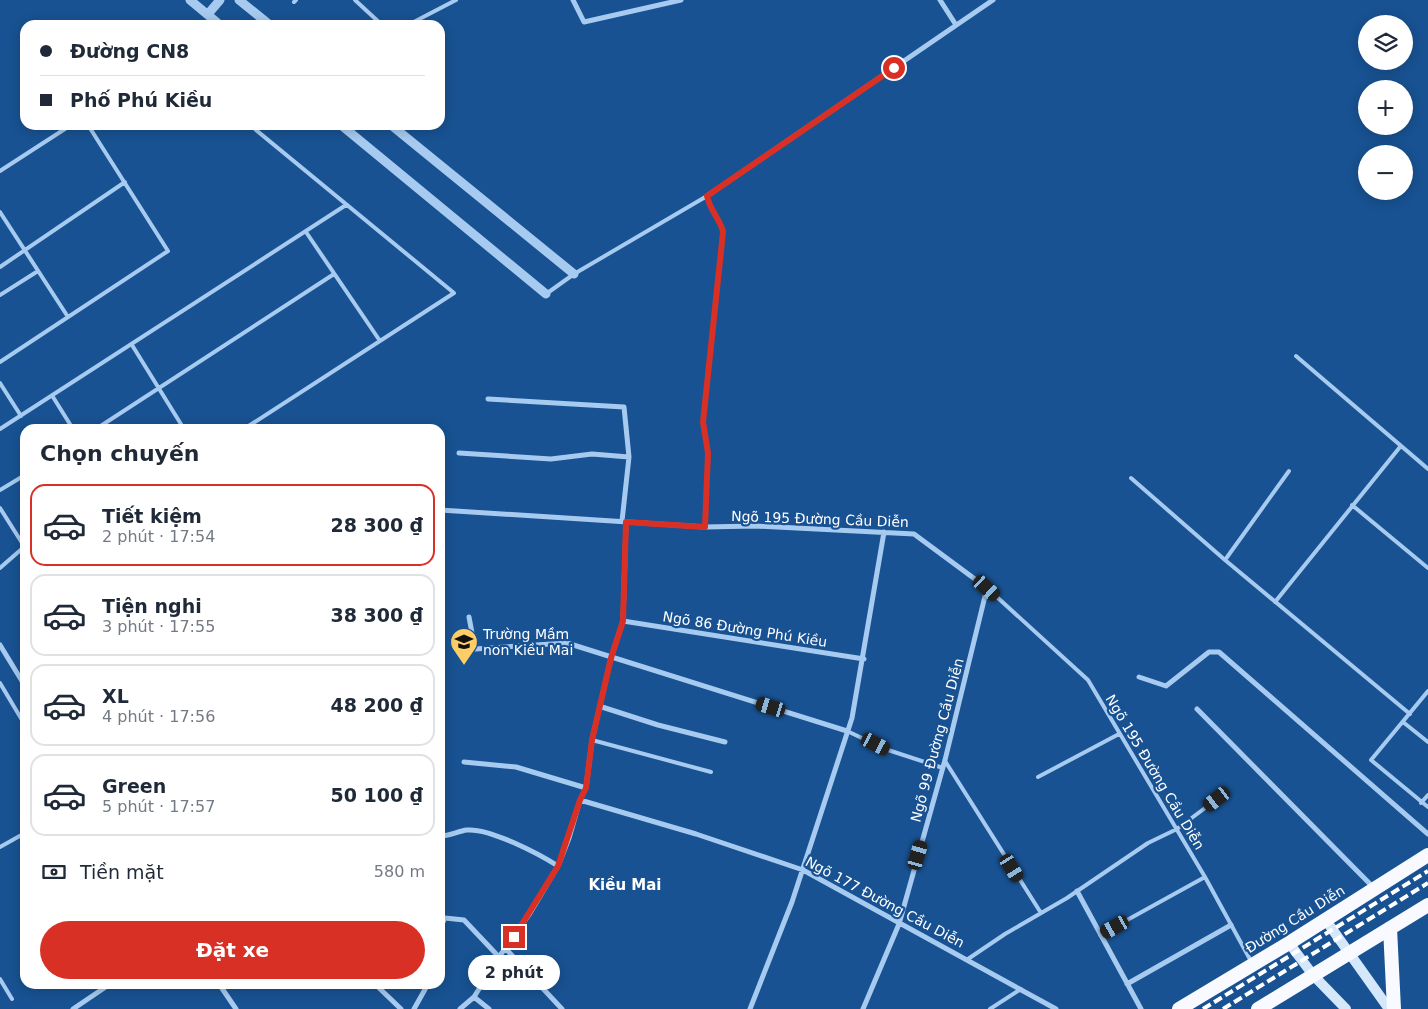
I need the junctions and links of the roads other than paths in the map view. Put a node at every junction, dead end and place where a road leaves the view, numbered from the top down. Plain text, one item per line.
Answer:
1 (190, 0) edge
2 (220, 0) edge
3 (239, 0) edge
4 (355, 0) edge
5 (456, 0) edge
6 (573, 0) edge
7 (680, 0) edge
8 (940, 0) edge
9 (993, 0) edge
10 (208, 14) junction
11 (215, 20) edge
12 (264, 20) edge
13 (377, 20) edge
14 (418, 20) edge
15 (956, 25) junction
16 (63, 130) edge
17 (91, 130) edge
18 (256, 130) edge
19 (346, 130) edge
20 (397, 130) edge
21 (0, 171) edge
22 (125, 182) junction
23 (707, 196) junction
24 (346, 205) junction
25 (0, 212) edge
26 (306, 232) junction
27 (25, 251) junction
28 (0, 267) edge
29 (38, 271) junction
30 (334, 274) junction
31 (574, 274) junction
32 (546, 294) joint
33 (0, 295) edge
34 (68, 318) junction
35 (380, 341) junction
36 (132, 346) junction
37 (1296, 356) dead end
38 (0, 362) edge
39 (0, 383) edge
40 (159, 388) junction
41 (53, 397) junction
42 (488, 399) dead end
43 (21, 416) junction
44 (70, 424) edge
45 (104, 424) edge
46 (181, 424) edge
47 (252, 424) edge
48 (0, 429) edge
49 (1400, 446) junction
50 (459, 453) dead end
51 (629, 457) junction
52 (1428, 469) edge
53 (1289, 471) dead end
54 (20, 477) edge
55 (1131, 478) dead end
56 (0, 490) edge
57 (1352, 505) junction
58 (0, 508) edge
59 (445, 510) edge
60 (624, 521) junction
61 (705, 527) junction
62 (884, 532) junction
63 (20, 540) edge
64 (20, 550) edge
65 (1225, 560) junction
66 (0, 568) edge
67 (1428, 568) edge
68 (987, 588) junction
69 (1275, 602) junction
70 (469, 617) dead end
71 (623, 621) junction
72 (0, 645) edge
73 (611, 658) junction
74 (864, 659) junction
75 (1139, 677) dead end
76 (20, 678) edge
77 (0, 683) edge
78 (1428, 691) edge
79 (602, 707) junction
80 (1196, 709) dead end
81 (1410, 714) junction
82 (20, 717) edge
83 (1403, 722) junction
84 (848, 731) junction
85 (1119, 734) junction
86 (592, 740) junction
87 (725, 742) dead end
88 (1428, 742) edge
89 (945, 760) junction
90 (464, 762) dead end
91 (942, 768) junction
92 (711, 772) dead end
93 (1038, 778) dead end
94 (586, 788) junction
95 (1428, 794) edge
96 (1217, 799) dead end
97 (580, 800) junction
98 (1421, 803) junction
99 (1428, 808) edge
100 (1177, 829) junction
101 (1428, 834) edge
102 (445, 835) edge
103 (20, 836) edge
104 (0, 847) edge
105 (1428, 854) edge
106 (558, 866) junction
107 (803, 870) junction
108 (1205, 877) junction
109 (1374, 889) junction
110 (1077, 891) junction
111 (1428, 905) edge
112 (1041, 913) junction
113 (445, 918) edge
114 (1325, 920) junction
115 (899, 924) junction
116 (1231, 925) junction
117 (1390, 928) junction
118 (1100, 936) junction
119 (1289, 943) junction
120 (506, 949) junction
121 (1349, 953) junction
122 (499, 957) junction
123 (968, 959) junction
124 (1254, 964) junction
125 (1314, 976) junction
126 (0, 979) edge
127 (1127, 984) junction
128 (104, 989) edge
129 (222, 989) edge
130 (380, 989) edge
131 (425, 989) edge
132 (1021, 989) junction
133 (474, 997) junction
134 (12, 999) dead end
135 (81, 1007) edge
136 (752, 1008) edge
137 (73, 1009) edge
138 (236, 1009) edge
139 (402, 1009) edge
140 (414, 1009) edge
141 (460, 1009) edge
142 (489, 1009) edge
143 (562, 1009) edge
144 (863, 1009) edge
145 (990, 1009) edge
146 (1056, 1009) edge
147 (1141, 1009) edge
148 (1179, 1009) edge
149 (1258, 1009) edge
150 (1346, 1009) edge
151 (1389, 1009) edge
152 (1394, 1009) edge

1 - 10 street
2 - 10 street
3 - 12 street
4 - 13 lane
5 - 14 lane
6 - 7 street
8 - 15 street
9 - 15 street
10 - 11 street
15 - 23 street
16 - 21 lane
17 - 22 lane
18 - 24 lane
19 - 32 street
20 - 31 street
22 - 27 lane
22 - 34 lane
23 - 31 lane
23 - 61 lane
24 - 26 lane
24 - 35 lane
25 - 27 lane
26 - 30 lane
26 - 36 lane
27 - 28 lane
27 - 29 lane
29 - 33 lane
29 - 34 lane
30 - 35 lane
30 - 40 lane
31 - 32 lane
34 - 38 lane
35 - 47 lane
36 - 40 lane
36 - 41 lane
37 - 49 lane
39 - 43 lane
40 - 45 lane
40 - 46 lane
41 - 43 lane
41 - 44 lane
42 - 51 street
43 - 48 lane
49 - 52 lane
49 - 57 lane
50 - 51 street
51 - 60 street
53 - 65 lane
54 - 56 lane
55 - 65 lane
57 - 67 lane
57 - 69 lane
58 - 63 lane
59 - 60 street, Ngõ 195 Đường Cầu Diễn
60 - 61 street, Ngõ 195 Đường Cầu Diễn
60 - 71 street
61 - 62 street, Ngõ 195 Đường Cầu Diễn
62 - 68 street, Ngõ 195 Đường Cầu Diễn
62 - 74 street
64 - 66 lane
65 - 69 lane
68 - 85 lane, Ngõ 195 Đường Cầu Diễn
68 - 89 street, Ngõ 99 Đường Cầu Diễn
69 - 81 lane
70 - 73 street
71 - 73 street
71 - 74 street, Ngõ 86 Đường Phú Kiều
72 - 76 street
73 - 79 street
73 - 84 street
74 - 84 street
75 - 101 street
77 - 82 lane
78 - 81 lane
79 - 86 street
79 - 87 street
80 - 109 street
81 - 83 lane
83 - 88 lane
83 - 98 lane
84 - 91 lane
84 - 107 street
85 - 93 lane
85 - 100 lane, Ngõ 195 Đường Cầu Diễn
86 - 92 lane
86 - 94 street
89 - 91 street, Ngõ 99 Đường Cầu Diễn
89 - 112 lane
90 - 94 street
91 - 115 street, Ngõ 99 Đường Cầu Diễn
94 - 97 street
95 - 98 lane
96 - 100 lane
97 - 106 street
97 - 107 street, Ngõ 177 Đường Cầu Diễn
98 - 99 lane
100 - 108 lane, Ngõ 195 Đường Cầu Diễn
100 - 110 lane
102 - 106 street
103 - 104 lane
105 - 109 highway, Đường Cầu Diễn
106 - 120 street
107 - 115 street, Ngõ 177 Đường Cầu Diễn
107 - 136 street
108 - 116 lane, Ngõ 195 Đường Cầu Diễn
108 - 118 lane
109 - 114 highway, Đường Cầu Diễn
110 - 112 lane
110 - 118 street
111 - 117 highway
112 - 123 lane
113 - 122 street
114 - 119 highway, Đường Cầu Diễn
114 - 121 main road
115 - 123 street, Ngõ 177 Đường Cầu Diễn
115 - 144 street, Ngõ 99 Đường Cầu Diễn
116 - 124 lane, Ngõ 195 Đường Cầu Diễn
116 - 127 street
117 - 121 highway
117 - 152 highway
118 - 127 street
119 - 124 highway, Đường Cầu Diễn
119 - 125 main road
120 - 122 street
120 - 143 street
121 - 125 highway
121 - 151 main road
122 - 133 street
123 - 132 street, Ngõ 177 Đường Cầu Diễn
124 - 148 highway, Đường Cầu Diễn
125 - 149 highway
125 - 150 main road
126 - 134 lane
127 - 147 street
128 - 135 street
129 - 138 street
130 - 139 street
131 - 140 street
132 - 145 lane
132 - 146 street, Ngõ 177 Đường Cầu Diễn
133 - 141 street
133 - 142 street
135 - 137 street

